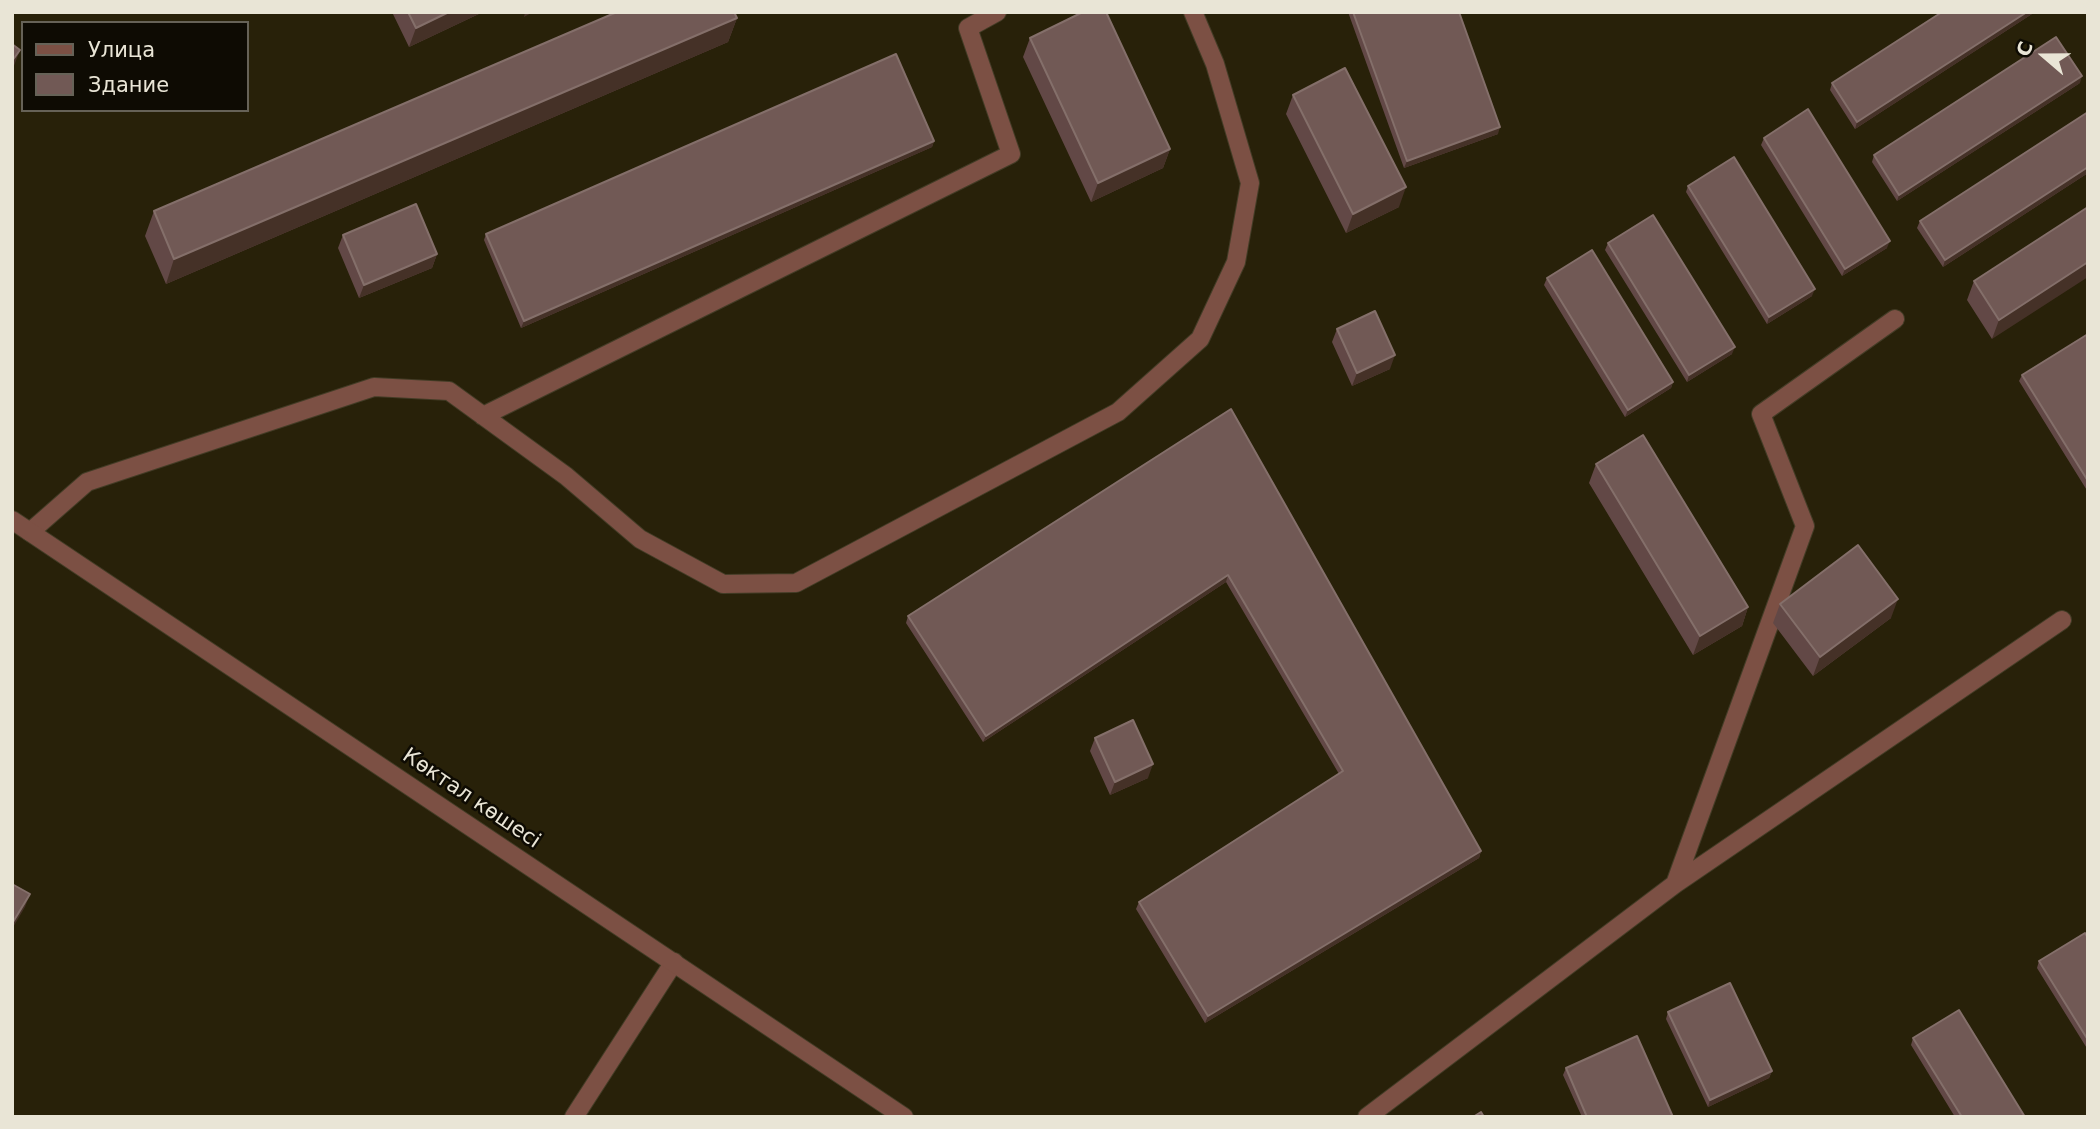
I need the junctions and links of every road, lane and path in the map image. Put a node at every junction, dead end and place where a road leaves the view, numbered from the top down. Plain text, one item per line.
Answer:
1 (997, 12) edge
2 (1193, 12) edge
3 (1895, 319) dead end
4 (483, 416) junction
5 (12, 520) edge
6 (30, 532) junction
7 (2062, 620) dead end
8 (1675, 884) junction
9 (674, 962) junction
10 (574, 1117) edge
11 (904, 1117) edge
12 (1367, 1117) edge

1 - 4 street
2 - 4 street
3 - 8 street
4 - 6 street
5 - 6 street, Көктал көшесі
6 - 9 street, Көктал көшесі
7 - 8 street
8 - 12 street
9 - 10 street
9 - 11 street, Көктал көшесі

